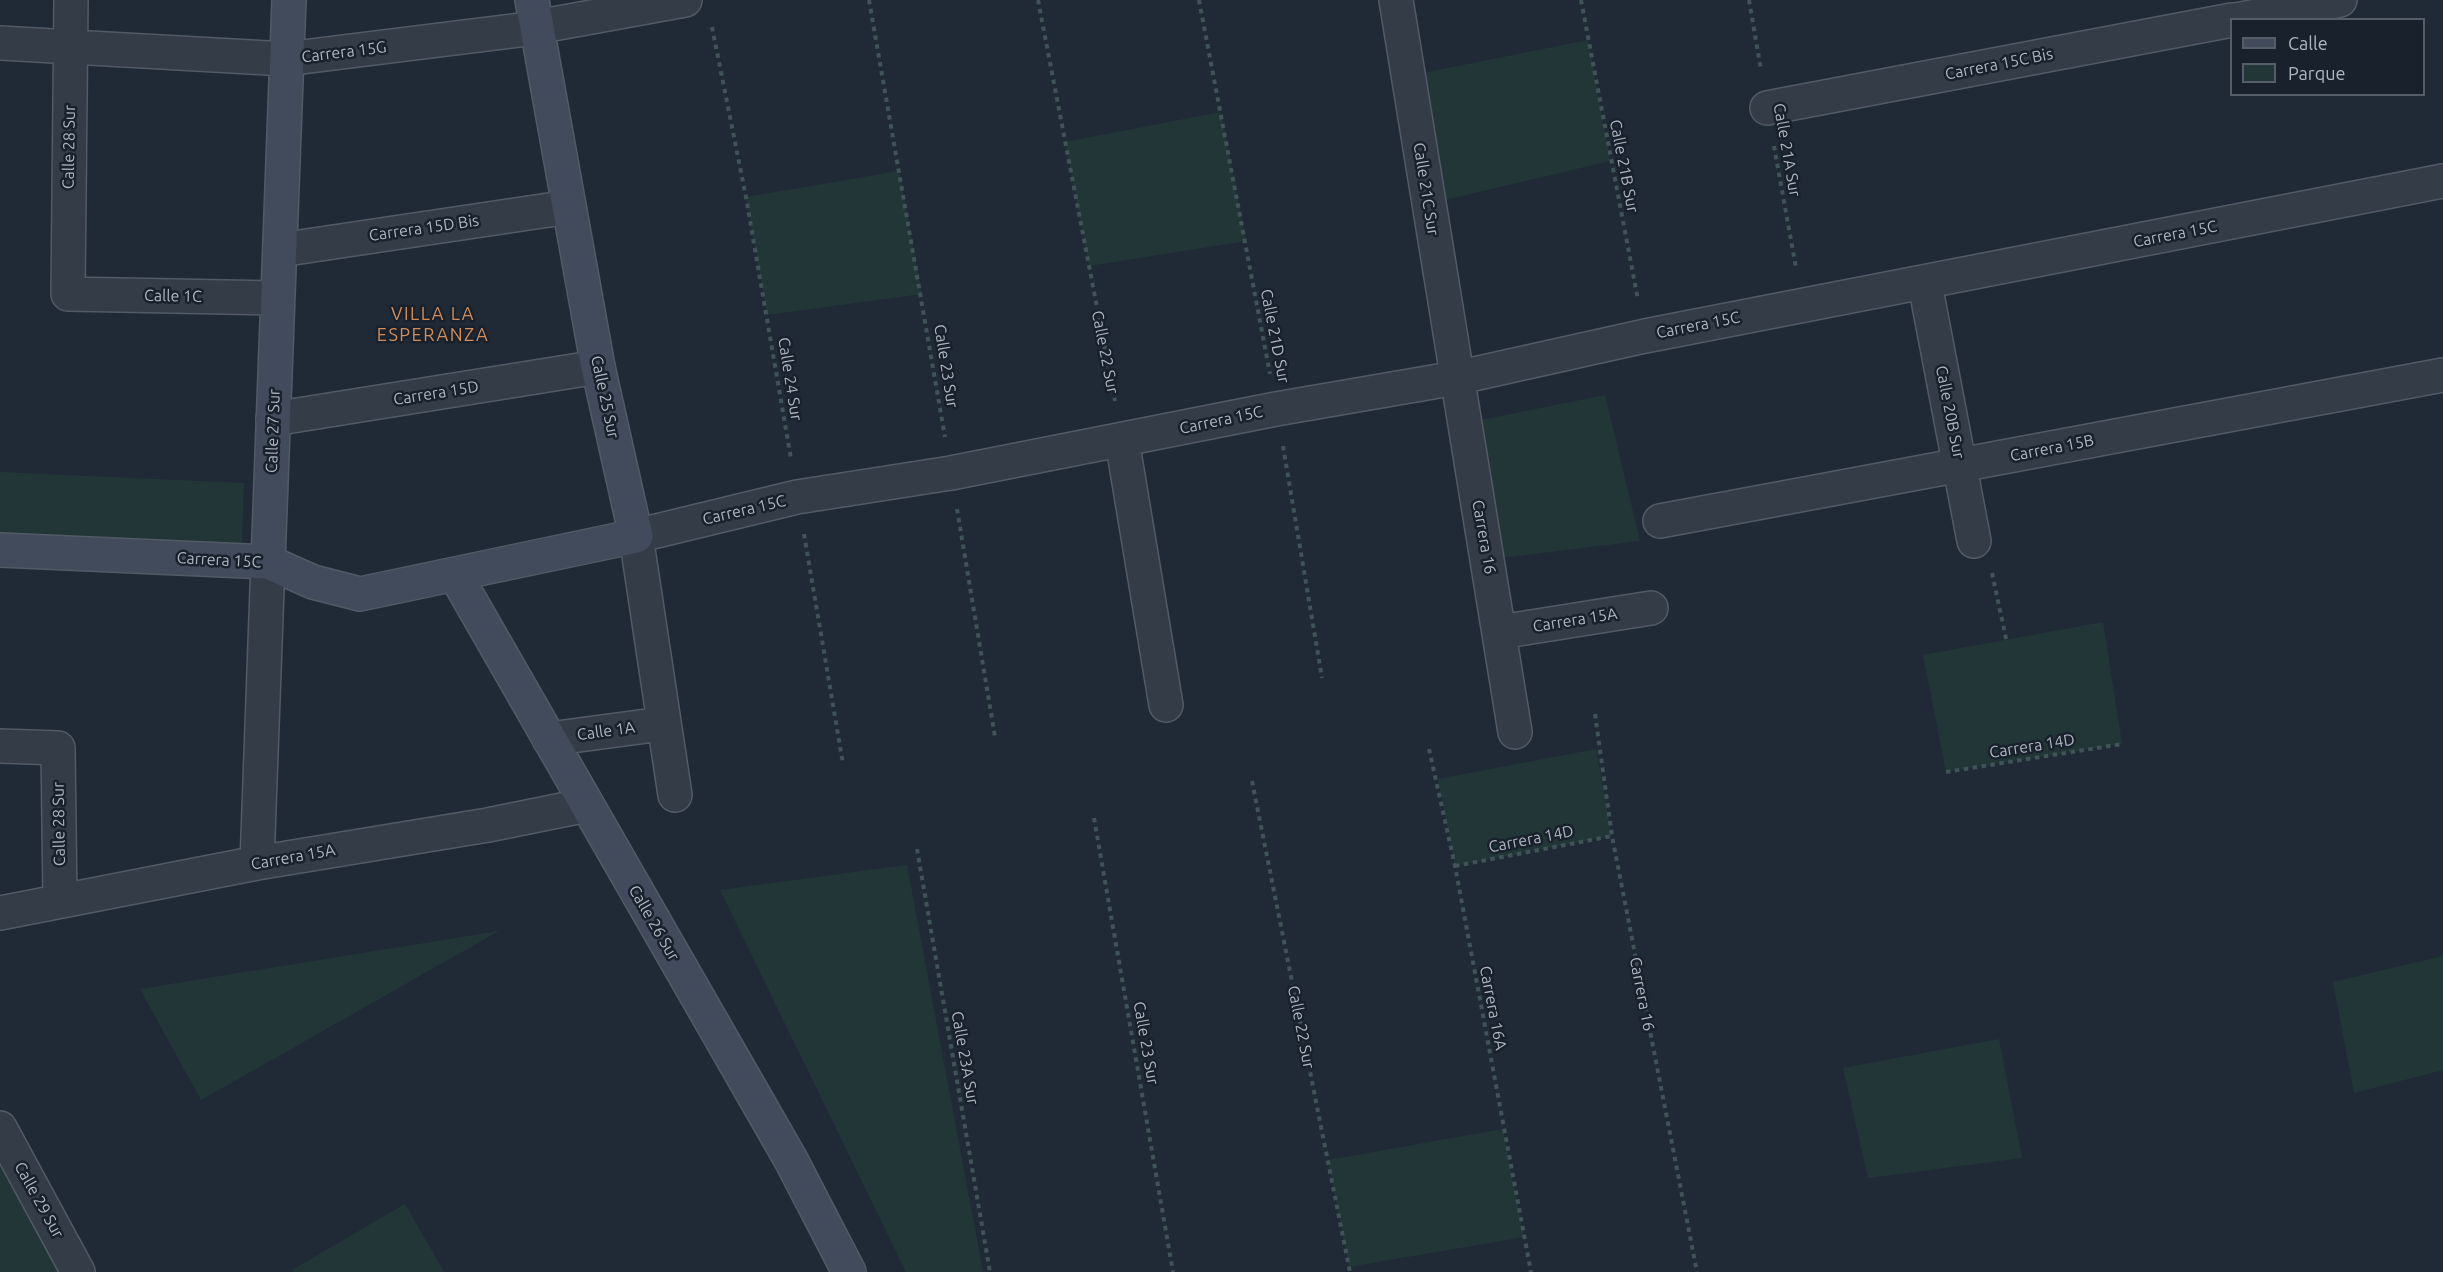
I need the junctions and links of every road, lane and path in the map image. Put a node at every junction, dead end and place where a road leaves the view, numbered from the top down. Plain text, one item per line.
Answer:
1 (71, 0) edge
2 (289, 0) edge
3 (685, 0) edge
4 (869, 0) edge
5 (1038, 0) edge
6 (1199, 0) edge
7 (1396, 0) edge
8 (1581, 0) edge
9 (1749, 0) edge
10 (2340, 0) edge
11 (534, 14) edge
12 (2246, 18) edge
13 (2230, 20) edge
14 (711, 23) dead end
15 (0, 43) edge
16 (70, 46) junction
17 (286, 59) junction
18 (1767, 108) junction
19 (2443, 181) edge
20 (569, 207) junction
21 (280, 250) junction
22 (1925, 284) junction
23 (68, 294) joint
24 (278, 298) junction
25 (1803, 304) junction
26 (1645, 336) junction
27 (598, 367) junction
28 (2443, 375) edge
29 (1456, 378) junction
30 (1276, 409) junction
31 (273, 419) junction
32 (1122, 440) junction
33 (1960, 465) junction
34 (951, 473) junction
35 (797, 497) junction
36 (1660, 521) dead end
37 (636, 536) junction
38 (1974, 541) dead end
39 (0, 550) edge
40 (268, 562) junction
41 (1992, 571) dead end
42 (456, 576) junction
43 (1651, 608) dead end
44 (1500, 632) junction
45 (2007, 643) dead end
46 (1322, 678) dead end
47 (1166, 705) dead end
48 (1595, 714) dead end
49 (662, 724) junction
50 (1515, 732) dead end
51 (995, 736) dead end
52 (549, 739) junction
53 (2121, 744) dead end
54 (0, 746) edge
55 (1430, 749) dead end
56 (843, 764) dead end
57 (1946, 772) dead end
58 (1252, 781) dead end
59 (675, 795) dead end
60 (587, 806) junction
61 (1094, 818) dead end
62 (1612, 836) junction
63 (917, 849) dead end
64 (257, 863) junction
65 (1455, 866) junction
66 (60, 901) junction
67 (0, 913) edge
68 (0, 1128) edge
69 (78, 1272) edge
70 (849, 1272) edge
71 (990, 1272) edge
72 (1173, 1272) edge
73 (1350, 1272) edge
74 (1531, 1272) edge
75 (1696, 1272) edge

1 - 16 street, Calle 28 Sur
2 - 17 street, Calle 27 Sur
3 - 11 street, Carrera 15G
4 - 34 path, Calle 23 Sur
5 - 32 path, Calle 22 Sur
6 - 30 path, Calle 21D Sur
7 - 29 street, Calle 21C Sur
8 - 26 path, Calle 21B Sur
9 - 18 path, Calle 21A Sur
10 - 12 street
11 - 17 street, Carrera 15G
11 - 20 street, Calle 25 Sur
13 - 18 street, Carrera 15C Bis
14 - 35 path, Calle 24 Sur
15 - 16 street, Carrera 15G
16 - 17 street, Carrera 15G
16 - 23 street, Calle 28 Sur
17 - 21 street, Calle 27 Sur
18 - 25 path, Calle 21A Sur
19 - 22 street, Carrera 15C
20 - 21 street, Carrera 15D Bis
20 - 27 street, Calle 25 Sur
21 - 24 street, Calle 27 Sur
22 - 25 street, Carrera 15C
22 - 33 street, Calle 20B Sur
23 - 24 street, Calle 1C
24 - 31 street, Calle 27 Sur
25 - 26 street, Carrera 15C
26 - 29 street, Carrera 15C
27 - 31 street, Carrera 15D
27 - 37 street, Calle 25 Sur
28 - 33 street, Carrera 15B
29 - 30 street, Carrera 15C
29 - 44 street, Carrera 16
30 - 32 street, Carrera 15C
30 - 46 path, Calle 21D Sur
31 - 40 street, Calle 27 Sur
32 - 34 street, Carrera 15C
32 - 47 street
33 - 36 street, Carrera 15B
33 - 38 street, Calle 20B Sur
34 - 35 street, Carrera 15C
34 - 51 path, Calle 23 Sur
35 - 37 street, Carrera 15C
35 - 56 path, Calle 24 Sur
37 - 42 street, Carrera 15C
37 - 49 street, Calle 25 Sur
39 - 40 street, Carrera 15C
40 - 42 street, Carrera 15C
40 - 64 street, Calle 27 Sur
41 - 45 path
42 - 52 street, Calle 26 Sur
43 - 44 street, Carrera 15A
44 - 50 street, Carrera 16
48 - 62 path, Carrera 16
49 - 52 street, Calle 1A
49 - 59 street, Calle 25 Sur
52 - 60 street, Calle 26 Sur
53 - 57 path, Carrera 14D
54 - 66 street, Calle 28 Sur
55 - 65 path, Carrera 16A
58 - 73 path, Calle 22 Sur
60 - 64 street, Carrera 15A
60 - 70 street, Calle 26 Sur
61 - 72 path, Calle 23 Sur
62 - 65 path, Carrera 14D
62 - 75 path, Carrera 16
63 - 71 path, Calle 23A Sur
64 - 66 street, Carrera 15A
65 - 74 path, Carrera 16A
66 - 67 street, Carrera 15A
68 - 69 street, Calle 29 Sur

